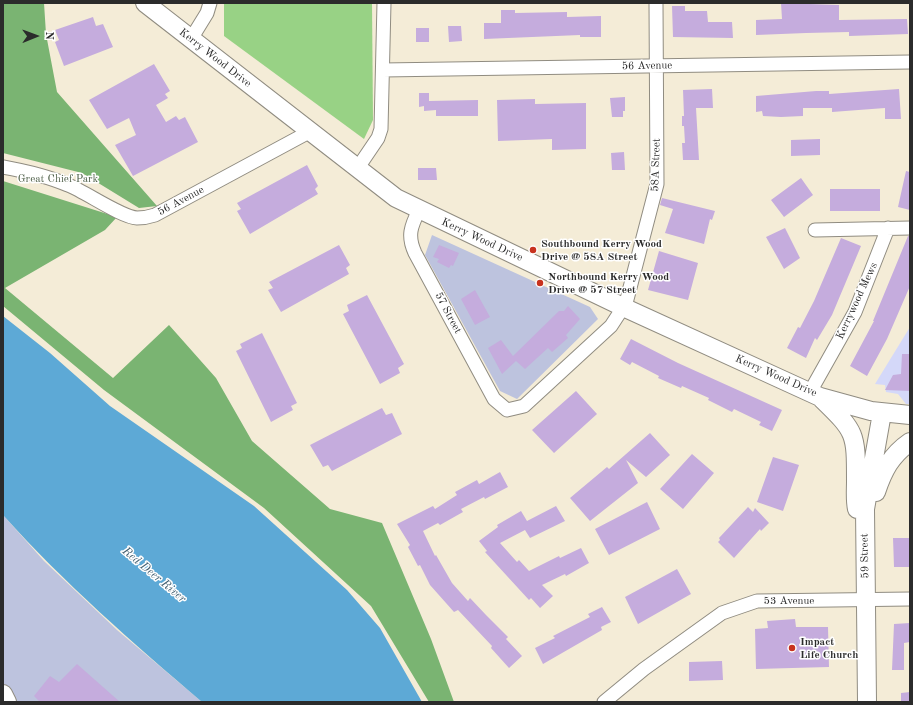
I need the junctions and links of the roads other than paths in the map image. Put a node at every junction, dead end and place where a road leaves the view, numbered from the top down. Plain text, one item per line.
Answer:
1 (145, 3) edge
2 (210, 3) edge
3 (384, 3) edge
4 (656, 3) edge
5 (191, 39) junction
6 (910, 62) edge
7 (657, 66) junction
8 (383, 70) junction
9 (309, 132) junction
10 (3, 167) edge
11 (357, 168) junction
12 (419, 210) junction
13 (888, 228) junction
14 (910, 228) edge
15 (815, 230) dead end
16 (624, 307) junction
17 (815, 394) junction
18 (507, 410) joint
19 (882, 413) junction
20 (910, 415) edge
21 (910, 442) edge
22 (864, 529) junction
23 (910, 599) edge
24 (866, 600) junction
25 (3, 694) edge
26 (7, 702) edge
27 (604, 702) edge
28 (867, 702) edge

1 - 5 street, Kerry Wood Drive
2 - 5 street
3 - 8 street
4 - 7 street, 58A Street
5 - 9 street, Kerry Wood Drive
6 - 7 street, 56 Avenue
7 - 8 street, 56 Avenue
7 - 16 street, 58A Street
8 - 11 street
9 - 10 street, 56 Avenue
9 - 11 street, Kerry Wood Drive
11 - 12 street, Kerry Wood Drive
12 - 16 street, Kerry Wood Drive
12 - 18 street, 57 Street
13 - 14 street
13 - 15 street
13 - 17 street, Kerrywood Mews
16 - 17 street, Kerry Wood Drive
16 - 18 street, 58A Street
17 - 19 street, Kerry Wood Drive
17 - 22 street
19 - 20 street, Kerry Wood Drive
19 - 22 street, 59 Street
21 - 22 street
22 - 24 street, 59 Street
23 - 24 street, 53 Avenue
24 - 27 street, 53 Avenue
24 - 28 street, 59 Street
25 - 26 street

